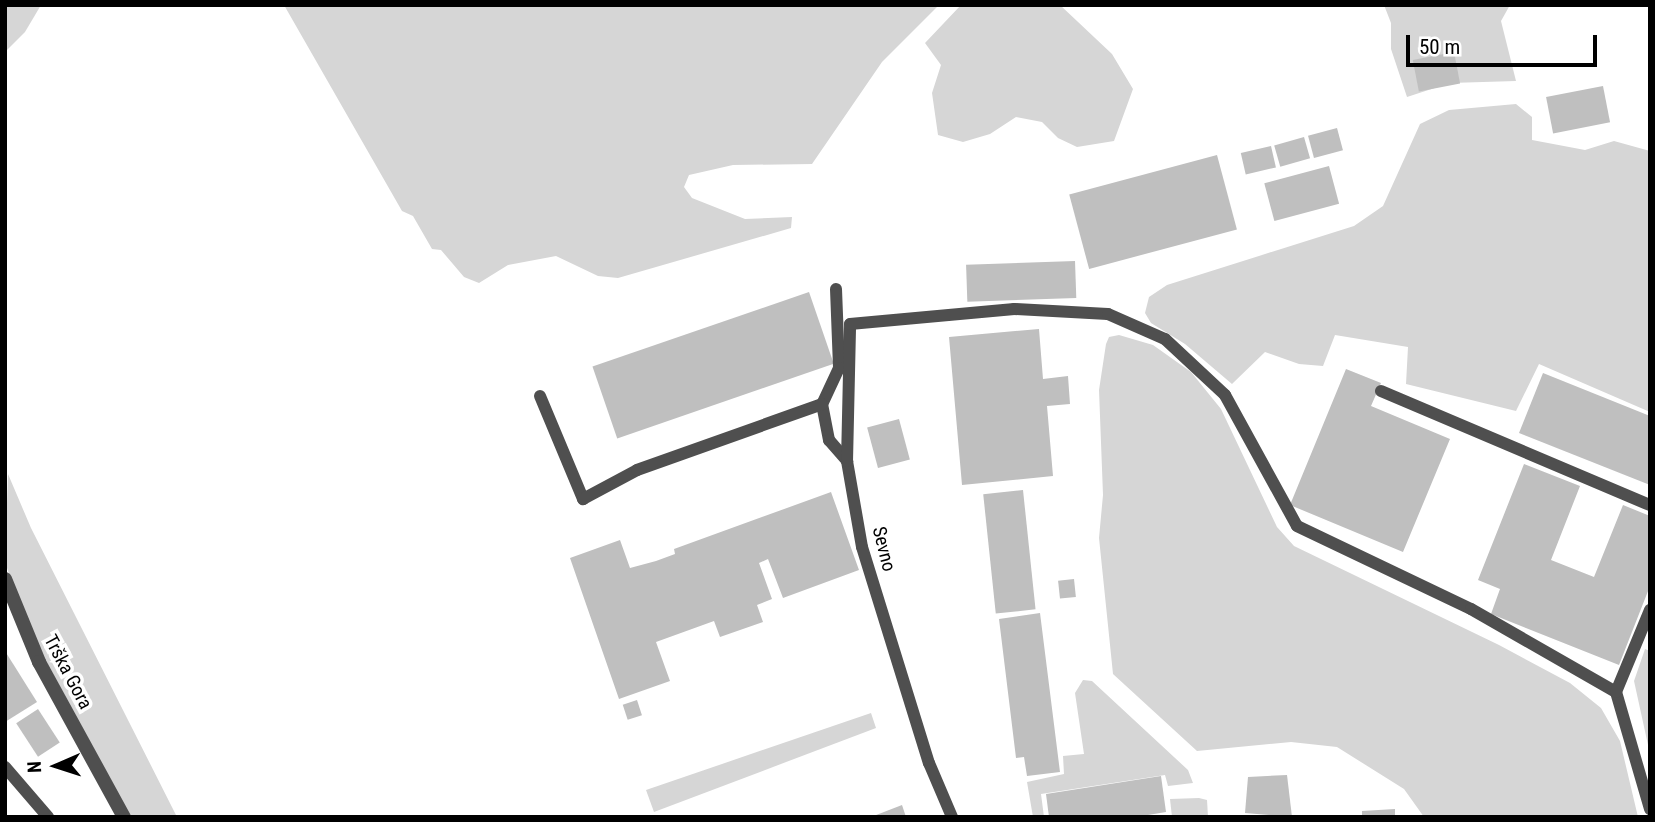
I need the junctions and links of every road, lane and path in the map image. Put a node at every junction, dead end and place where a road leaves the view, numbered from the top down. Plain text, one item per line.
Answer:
1 (836, 289) dead end
2 (1381, 391) dead end
3 (540, 396) dead end
4 (822, 404) junction
5 (847, 461) junction
6 (1650, 505) edge
7 (5, 579) edge
8 (1650, 610) edge
9 (1616, 692) junction
10 (5, 767) edge
11 (1650, 809) edge
12 (48, 817) edge
13 (124, 817) edge
14 (952, 817) edge

1 - 4 lane
2 - 6 lane
3 - 4 lane
4 - 5 lane, Sevno
5 - 9 lane
5 - 14 lane, Sevno
7 - 13 street, Trška Gora
8 - 9 lane
9 - 11 lane
10 - 12 lane

